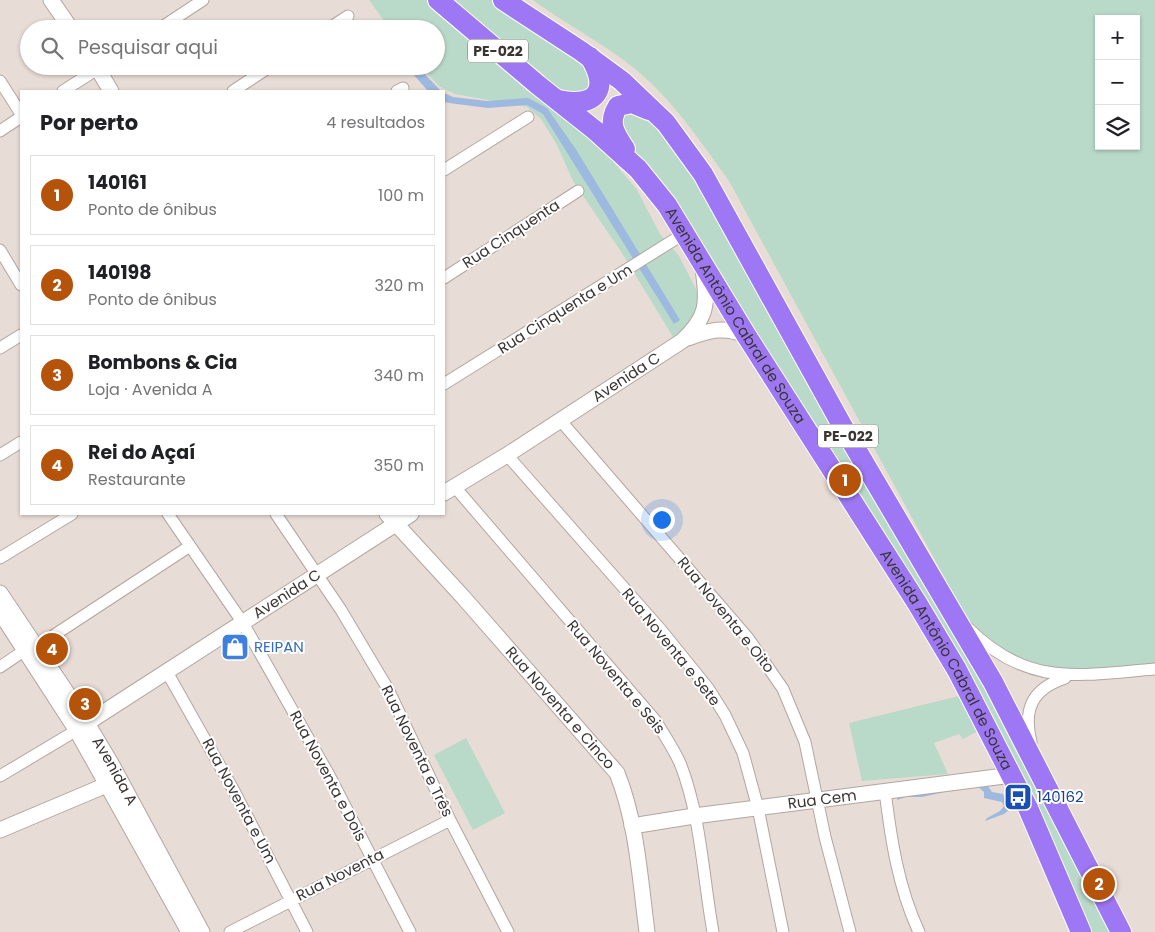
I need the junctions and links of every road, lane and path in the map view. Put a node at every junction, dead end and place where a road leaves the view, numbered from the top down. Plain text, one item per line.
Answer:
1 (51, 0) edge
2 (203, 0) edge
3 (438, 0) edge
4 (503, 0) edge
5 (348, 16) dead end
6 (65, 20) edge
7 (173, 20) edge
8 (342, 20) edge
9 (590, 57) junction
10 (86, 75) edge
11 (102, 75) edge
12 (257, 75) edge
13 (0, 81) edge
14 (64, 90) edge
15 (110, 90) edge
16 (235, 90) edge
17 (558, 100) junction
18 (655, 113) junction
19 (20, 114) edge
20 (20, 117) edge
21 (528, 117) dead end
22 (0, 131) edge
23 (445, 169) edge
24 (638, 169) junction
25 (578, 191) dead end
26 (685, 233) junction
27 (0, 250) edge
28 (702, 262) junction
29 (445, 277) edge
30 (20, 283) edge
31 (746, 335) junction
32 (20, 336) edge
33 (682, 341) junction
34 (0, 348) edge
35 (445, 383) edge
36 (560, 420) junction
37 (20, 443) edge
38 (507, 454) junction
39 (0, 455) edge
40 (449, 490) edge
41 (70, 515) edge
42 (169, 515) edge
43 (277, 515) edge
44 (406, 515) edge
45 (390, 519) edge
46 (190, 546) junction
47 (0, 558) edge
48 (316, 574) junction
49 (0, 593) edge
50 (0, 612) edge
51 (954, 614) junction
52 (244, 622) junction
53 (30, 649) junction
54 (0, 667) edge
55 (1155, 669) edge
56 (167, 672) junction
57 (1072, 676) junction
58 (82, 727) junction
59 (1036, 767) junction
60 (1012, 775) junction
61 (0, 776) edge
62 (114, 782) junction
63 (885, 791) junction
64 (818, 799) junction
65 (758, 808) junction
66 (694, 816) junction
67 (450, 820) junction
68 (632, 826) junction
69 (0, 830) edge
70 (372, 858) junction
71 (1066, 898) junction
72 (291, 900) junction
73 (1119, 929) edge
74 (189, 932) edge
75 (202, 932) edge
76 (230, 932) edge
77 (307, 932) edge
78 (410, 932) edge
79 (508, 932) edge
80 (648, 932) edge
81 (713, 932) edge
82 (783, 932) edge
83 (850, 932) edge
84 (919, 932) edge
85 (1081, 932) edge
86 (1089, 932) edge

1 - 6 street
2 - 7 street
3 - 17 highway, Avenida Antônio Cabral de Souza / PE-022
4 - 9 highway, Avenida Antônio Cabral de Souza / PE-022
5 - 8 street
9 - 17 highway
9 - 18 highway, Avenida Antônio Cabral de Souza / PE-022
10 - 14 street
11 - 15 street
12 - 16 street
13 - 19 street
17 - 24 highway, Avenida Antônio Cabral de Souza / PE-022
18 - 24 highway
18 - 51 highway, Avenida Antônio Cabral de Souza / PE-022
20 - 22 street
21 - 23 street
24 - 26 highway, Avenida Antônio Cabral de Souza / PE-022
25 - 29 street, Rua Cinquenta
26 - 28 highway, Avenida Antônio Cabral de Souza / PE-022
26 - 35 street, Rua Cinquenta e Um
27 - 30 street
28 - 31 highway, Avenida Antônio Cabral de Souza / PE-022
28 - 33 street
31 - 33 street
31 - 60 highway, Avenida Antônio Cabral de Souza / PE-022
32 - 34 street
33 - 36 street, Avenida C
36 - 38 street, Avenida C
36 - 64 street, Rua Noventa e Oito
37 - 39 street
38 - 40 street, Avenida C
38 - 65 street, Rua Noventa e Sete
40 - 66 street, Rua Noventa e Seis
41 - 47 street
42 - 46 street, Rua Noventa e Dois
43 - 48 street, Rua Noventa e Três
44 - 45 street, Avenida C
45 - 48 street, Avenida C
45 - 68 street, Rua Noventa e Cinco
46 - 52 street, Rua Noventa e Dois
46 - 53 street
48 - 52 street, Avenida C
48 - 67 street, Rua Noventa e Três
49 - 53 street, Avenida A
50 - 53 street, Avenida A
51 - 57 street
51 - 59 highway, Avenida Antônio Cabral de Souza / PE-022
52 - 56 street, Avenida C
52 - 70 street, Rua Noventa e Dois
53 - 54 street
53 - 58 street, Avenida A
55 - 57 street
56 - 58 street, Avenida C
56 - 72 street, Rua Noventa e Um
57 - 59 street
58 - 61 street
58 - 62 street, Avenida A
59 - 73 highway, Avenida Antônio Cabral de Souza / PE-022
60 - 63 street, Rua Cem
60 - 71 highway, Avenida Antônio Cabral de Souza / PE-022
62 - 69 street
62 - 74 street, Avenida A
62 - 75 street, Avenida A
63 - 64 street, Rua Cem
63 - 84 street
64 - 65 street, Rua Cem
64 - 83 street, Rua Noventa e Oito
65 - 66 street, Rua Cem
65 - 82 street, Rua Noventa e Sete
66 - 68 street, Rua Cem
66 - 81 street, Rua Noventa e Seis
67 - 70 street, Rua Noventa
67 - 79 street, Rua Noventa e Três
68 - 80 street, Rua Noventa e Cinco
70 - 72 street, Rua Noventa
70 - 78 street, Rua Noventa e Dois
71 - 85 highway, Avenida Antônio Cabral de Souza / PE-022
71 - 86 highway
72 - 76 street, Rua Noventa
72 - 77 street, Rua Noventa e Um

